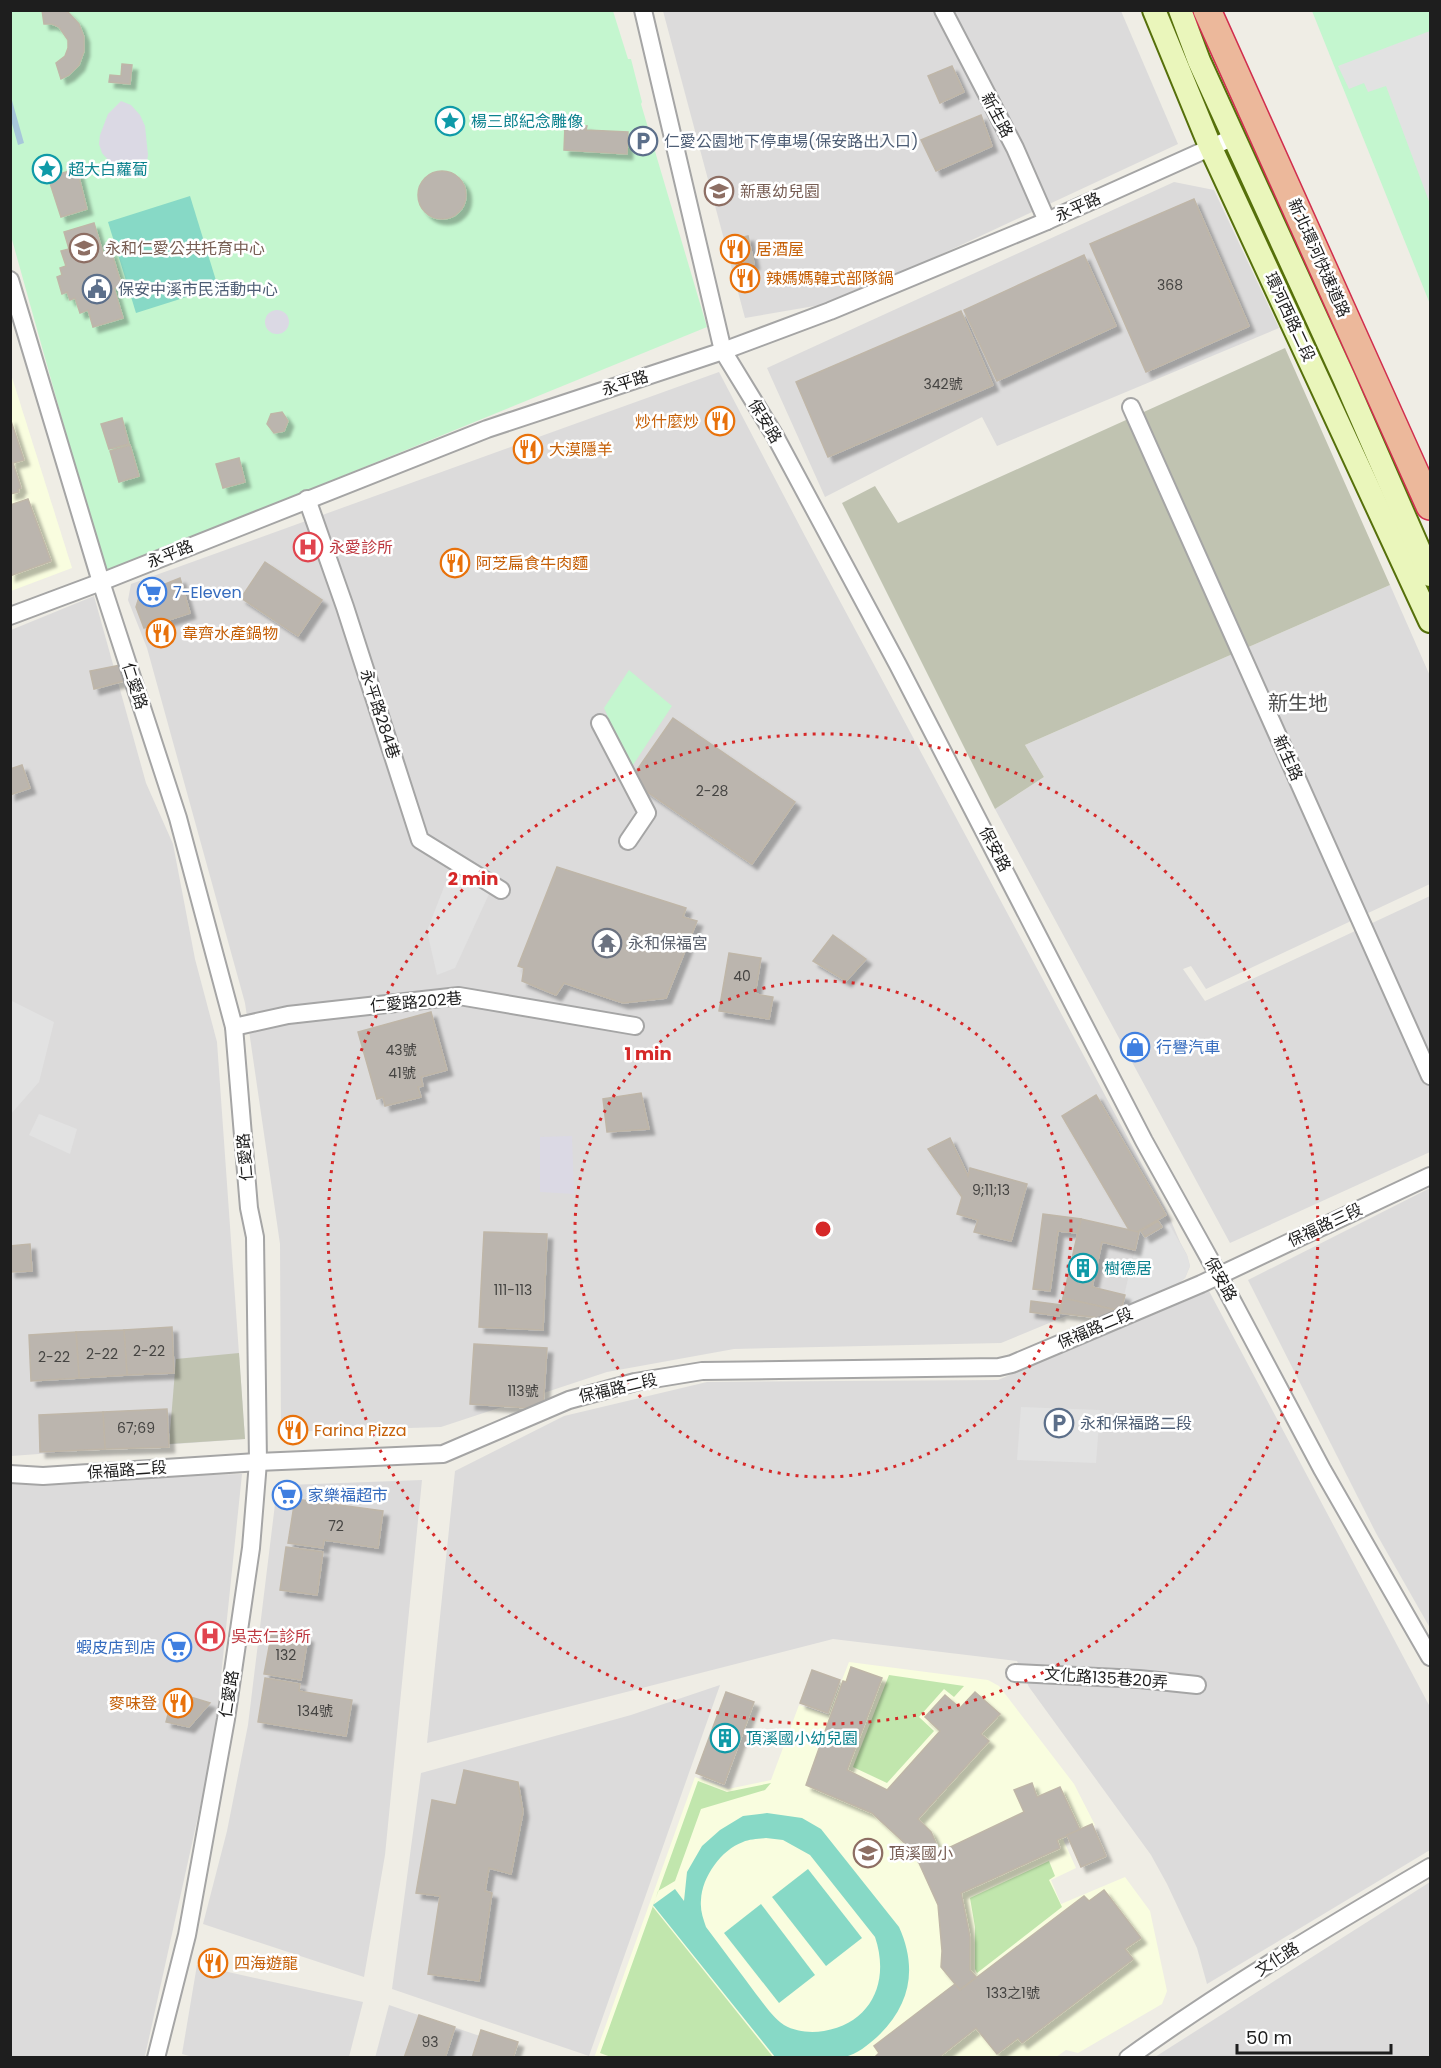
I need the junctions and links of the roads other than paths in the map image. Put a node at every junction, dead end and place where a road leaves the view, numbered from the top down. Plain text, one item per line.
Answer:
1 (643, 10) edge
2 (944, 10) edge
3 (1154, 10) edge
4 (1180, 10) edge
5 (1207, 10) edge
6 (1234, 137) junction
7 (1210, 146) junction
8 (1047, 221) junction
9 (10, 280) edge
10 (723, 351) junction
11 (1131, 407) dead end
12 (307, 499) junction
13 (1431, 506) edge
14 (1431, 575) edge
15 (101, 582) junction
16 (10, 616) edge
17 (1431, 621) edge
18 (600, 723) dead end
19 (628, 841) dead end
20 (501, 890) dead end
21 (635, 1026) dead end
22 (234, 1027) junction
23 (1431, 1076) edge
24 (1431, 1176) edge
25 (1218, 1274) junction
26 (258, 1462) junction
27 (10, 1474) edge
28 (1431, 1657) edge
29 (1015, 1673) dead end
30 (1197, 1685) dead end
31 (1431, 1867) edge
32 (156, 2058) edge
33 (1128, 2058) edge

1 - 10 street, 保安路
2 - 8 street, 新生路
3 - 7 main road, 環河西路二段
4 - 6 main road, 環河西路二段
5 - 13 highway, 新北環河快速道路
6 - 7 street, 永平路
6 - 14 main road, 環河西路二段
7 - 8 street, 永平路
7 - 17 main road, 環河西路二段
8 - 10 street, 永平路
9 - 15 street, 仁愛路
10 - 12 street, 永平路
10 - 25 street, 保安路
11 - 23 street, 新生路
12 - 15 street, 永平路
12 - 20 street, 永平路284巷
15 - 16 street, 永平路
15 - 22 street, 仁愛路
18 - 19 street
21 - 22 street, 仁愛路202巷
22 - 26 street, 仁愛路
24 - 25 street, 保福路三段
25 - 26 street, 保福路二段
25 - 28 street, 保安路
26 - 27 street, 保福路二段
26 - 32 street, 仁愛路
29 - 30 street, 文化路135巷20弄
31 - 33 street, 文化路

